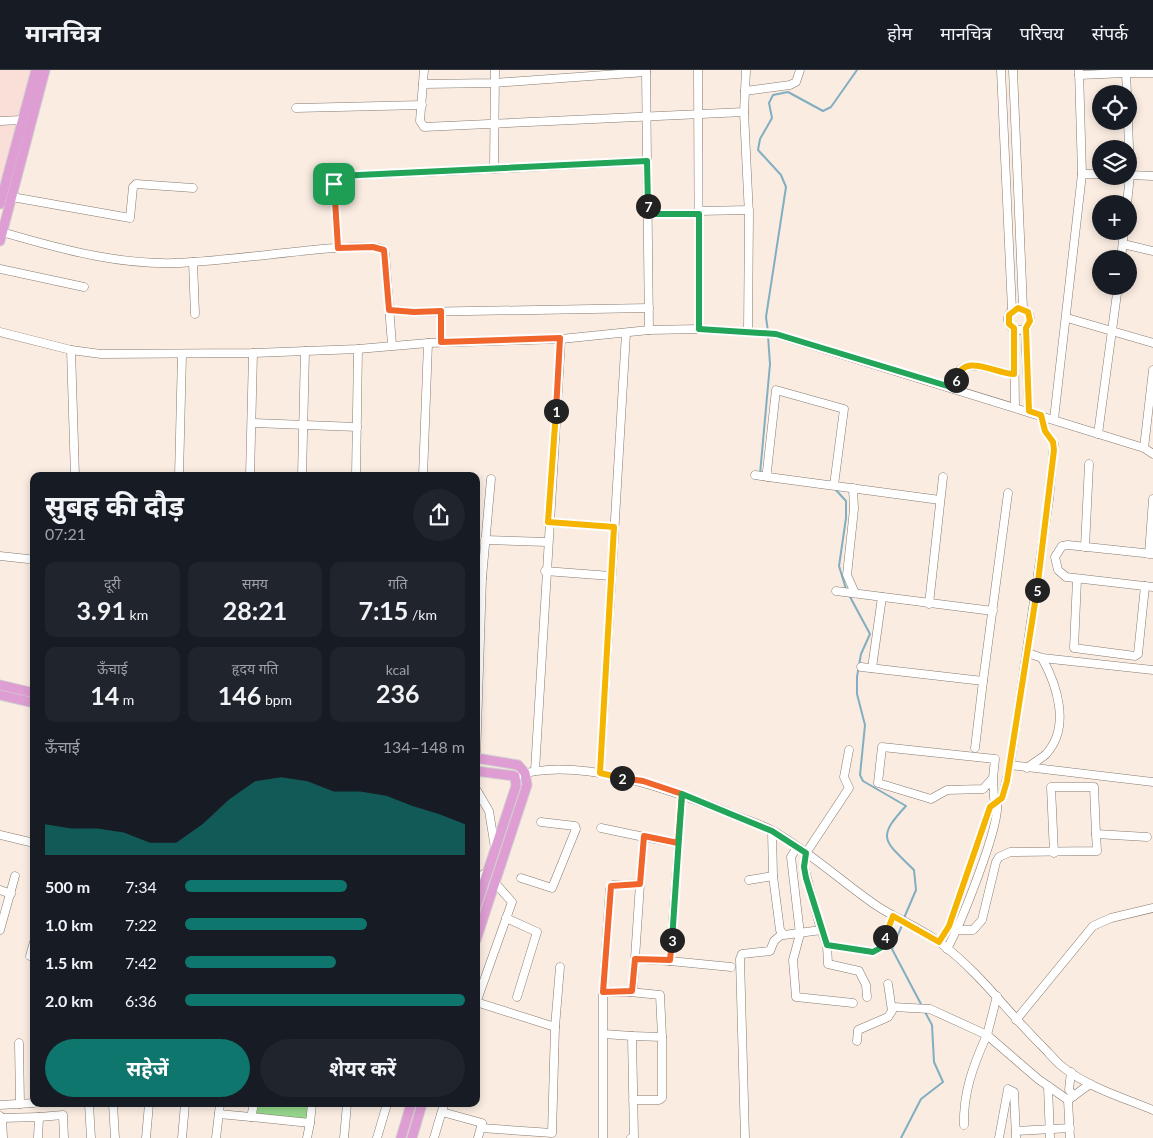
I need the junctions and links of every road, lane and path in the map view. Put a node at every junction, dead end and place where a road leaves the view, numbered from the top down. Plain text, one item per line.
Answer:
1 (36, 70) edge
2 (45, 70) edge
3 (424, 70) edge
4 (495, 70) edge
5 (698, 70) edge
6 (746, 70) edge
7 (800, 70) edge
8 (1002, 70) edge
9 (1013, 70) edge
10 (646, 71) edge
11 (1079, 72) edge
12 (1126, 73) junction
13 (1153, 73) edge
14 (494, 83) junction
15 (423, 84) junction
16 (1127, 85) edge
17 (745, 91) junction
18 (422, 105) junction
19 (296, 108) dead end
20 (1015, 110) junction
21 (1003, 111) junction
22 (698, 112) junction
23 (744, 112) junction
24 (646, 115) junction
25 (22, 120) junction
26 (0, 121) edge
27 (494, 123) junction
28 (647, 161) junction
29 (494, 169) junction
30 (1082, 174) junction
31 (1092, 174) edge
32 (1137, 175) edge
33 (1153, 176) edge
34 (193, 188) dead end
35 (12, 196) junction
36 (0, 204) edge
37 (749, 210) junction
38 (699, 212) junction
39 (648, 214) junction
40 (1, 236) edge
41 (1123, 240) edge
42 (1122, 244) junction
43 (338, 248) junction
44 (1122, 250) edge
45 (1153, 251) edge
46 (193, 262) junction
47 (0, 269) edge
48 (84, 288) dead end
49 (1117, 295) edge
50 (649, 308) junction
51 (1023, 308) junction
52 (389, 310) junction
53 (1012, 310) junction
54 (441, 311) junction
55 (195, 314) dead end
56 (1067, 318) junction
57 (1014, 328) junction
58 (1026, 328) junction
59 (699, 329) junction
60 (648, 330) junction
61 (0, 332) edge
62 (748, 332) junction
63 (1113, 332) junction
64 (626, 333) junction
65 (560, 338) junction
66 (428, 342) junction
67 (441, 342) junction
68 (1153, 343) edge
69 (392, 345) junction
70 (358, 349) junction
71 (71, 350) junction
72 (305, 351) junction
73 (253, 353) junction
74 (182, 354) junction
75 (1153, 370) edge
76 (1014, 374) junction
77 (954, 388) junction
78 (1015, 407) junction
79 (1029, 411) junction
80 (1041, 415) junction
81 (1054, 419) junction
82 (252, 423) junction
83 (303, 425) junction
84 (357, 427) junction
85 (1098, 434) junction
86 (1144, 448) junction
87 (1153, 454) edge
88 (1089, 464) dead end
89 (75, 472) edge
90 (179, 472) edge
91 (250, 472) edge
92 (302, 472) edge
93 (356, 472) edge
94 (423, 472) edge
95 (943, 477) dead end
96 (491, 479) dead end
97 (834, 486) junction
98 (853, 488) junction
99 (1008, 493) dead end
100 (1153, 499) edge
101 (940, 500) junction
102 (548, 522) junction
103 (614, 527) junction
104 (485, 540) junction
105 (547, 542) junction
106 (1085, 547) junction
107 (1151, 554) edge
108 (1042, 555) junction
109 (0, 556) edge
110 (1055, 557) junction
111 (28, 559) dead end
112 (546, 571) junction
113 (480, 572) edge
114 (611, 576) junction
115 (1077, 579) junction
116 (1149, 587) edge
117 (882, 597) junction
118 (928, 604) junction
119 (993, 611) junction
120 (1028, 653) junction
121 (1042, 658) junction
122 (862, 666) dead end
123 (872, 668) junction
124 (1153, 670) edge
125 (983, 681) junction
126 (0, 685) edge
127 (30, 692) edge
128 (0, 694) edge
129 (30, 702) edge
130 (975, 748) dead end
131 (849, 750) dead end
132 (480, 756) edge
133 (1010, 765) junction
134 (1027, 768) junction
135 (480, 772) edge
136 (530, 772) junction
137 (600, 773) junction
138 (515, 776) junction
139 (993, 778) junction
140 (1153, 782) edge
141 (682, 794) junction
142 (480, 796) edge
143 (997, 802) junction
144 (542, 822) dead end
145 (601, 828) dead end
146 (772, 831) junction
147 (1096, 834) junction
148 (644, 836) junction
149 (1, 837) edge
150 (1148, 837) dead end
151 (30, 842) edge
152 (678, 843) junction
153 (797, 847) junction
154 (496, 850) junction
155 (985, 852) junction
156 (806, 853) junction
157 (1054, 853) junction
158 (999, 857) junction
159 (488, 872) junction
160 (15, 876) dead end
161 (480, 876) edge
162 (773, 876) junction
163 (521, 878) dead end
164 (749, 880) dead end
165 (496, 884) junction
166 (640, 884) junction
167 (0, 890) edge
168 (11, 894) junction
169 (480, 895) edge
170 (1153, 908) edge
171 (894, 917) junction
172 (506, 918) junction
173 (480, 929) edge
174 (0, 930) edge
175 (821, 930) junction
176 (957, 930) junction
177 (782, 934) junction
178 (800, 934) junction
179 (939, 942) junction
180 (827, 945) junction
181 (947, 949) junction
182 (635, 959) junction
183 (670, 960) junction
184 (560, 966) dead end
185 (731, 967) dead end
186 (888, 984) dead end
187 (480, 992) edge
188 (603, 992) junction
189 (630, 992) junction
190 (996, 996) junction
191 (517, 997) dead end
192 (867, 997) dead end
193 (853, 1003) dead end
194 (480, 1004) edge
195 (893, 1007) junction
196 (1016, 1020) junction
197 (555, 1027) junction
198 (604, 1034) junction
199 (632, 1036) junction
200 (662, 1036) junction
201 (986, 1036) junction
202 (857, 1041) dead end
203 (19, 1043) dead end
204 (1071, 1072) junction
205 (1090, 1084) junction
206 (1048, 1086) junction
207 (1071, 1098) junction
208 (633, 1100) junction
209 (30, 1103) edge
210 (20, 1104) junction
211 (0, 1105) edge
212 (89, 1107) edge
213 (113, 1107) edge
214 (149, 1107) edge
215 (185, 1107) edge
216 (220, 1107) edge
217 (254, 1107) edge
218 (312, 1107) edge
219 (347, 1107) edge
220 (386, 1107) edge
221 (410, 1107) edge
222 (421, 1107) edge
223 (443, 1108) edge
224 (1153, 1110) edge
225 (219, 1114) junction
226 (1, 1117) edge
227 (39, 1117) junction
228 (252, 1117) junction
229 (310, 1123) junction
230 (964, 1125) dead end
231 (481, 1128) junction
232 (1070, 1128) junction
233 (1049, 1129) junction
234 (1016, 1134) edge
235 (4, 1138) edge
236 (38, 1138) edge
237 (64, 1138) edge
238 (91, 1138) edge
239 (114, 1138) edge
240 (146, 1138) edge
241 (182, 1138) edge
242 (216, 1138) edge
243 (307, 1138) edge
244 (344, 1138) edge
245 (376, 1138) edge
246 (401, 1138) edge
247 (412, 1138) edge
248 (434, 1138) edge
249 (478, 1138) edge
250 (603, 1138) edge
251 (632, 1138) edge
252 (642, 1138) edge
253 (745, 1138) edge
254 (999, 1138) edge
255 (1050, 1138) edge
256 (1070, 1138) edge

1 - 25 main road
2 - 35 main road
3 - 15 street
4 - 14 street
5 - 22 street
6 - 17 street
7 - 17 street
8 - 21 street
9 - 20 street
10 - 14 street
10 - 24 street
11 - 12 street
11 - 30 street
12 - 13 street
12 - 16 street
14 - 15 street
14 - 27 street
15 - 18 street
17 - 23 street
18 - 19 street
18 - 27 street
20 - 21 street
20 - 51 street
21 - 53 street
22 - 23 street
22 - 24 street
22 - 38 street
23 - 37 street
24 - 27 street
24 - 28 street
25 - 26 street
25 - 36 main road
27 - 29 street
28 - 29 street
28 - 39 street
29 - 43 street
30 - 31 street
30 - 56 street
32 - 33 street
34 - 35 street
35 - 40 main road
37 - 38 street
37 - 62 street
38 - 39 street
38 - 59 street
39 - 50 street
40 - 46 street
41 - 42 street
42 - 44 street
42 - 45 street
43 - 46 street
43 - 52 street
46 - 55 street
47 - 48 street
49 - 63 street
50 - 54 street
50 - 60 street
51 - 53 street
51 - 58 street
52 - 54 street
52 - 69 street
53 - 57 street
54 - 67 street
56 - 63 street
56 - 81 street
57 - 58 street
57 - 76 street
58 - 79 street
59 - 60 street
59 - 62 street
60 - 64 street
61 - 71 street
62 - 77 street
63 - 68 street
63 - 85 street
64 - 65 street
64 - 103 street
65 - 67 street
65 - 102 street
66 - 67 street
66 - 69 street
66 - 94 street
69 - 70 street
70 - 72 street
70 - 84 street
71 - 74 street
71 - 89 street
72 - 73 street
72 - 83 street
73 - 74 street
73 - 82 street
74 - 90 street
75 - 86 street
76 - 77 street
76 - 78 street
77 - 78 street
78 - 79 street
79 - 80 street
80 - 81 street
80 - 108 street
81 - 85 street
82 - 83 street
82 - 91 street
83 - 84 street
83 - 92 street
84 - 93 street
85 - 86 street
86 - 87 street
88 - 106 street
95 - 101 street
96 - 104 street
97 - 97 street
97 - 98 street
98 - 101 street
98 - 117 street
99 - 119 street
100 - 107 street
101 - 118 street
102 - 103 street
102 - 105 street
103 - 114 street
104 - 105 street
104 - 113 street
105 - 112 street
106 - 107 street
106 - 110 street
108 - 110 street
108 - 120 street
109 - 111 street
110 - 115 street
112 - 114 street
112 - 136 street
114 - 137 street
115 - 116 street
115 - 116 street
117 - 118 street
117 - 123 street
118 - 119 street
119 - 125 street
120 - 121 street
120 - 133 street
121 - 124 street
121 - 134 street
122 - 123 street
123 - 125 street
125 - 130 street
126 - 127 main road
128 - 129 main road
131 - 156 street
132 - 136 main road
133 - 134 street
133 - 143 street
134 - 140 street
135 - 138 main road
136 - 137 street
136 - 138 street
136 - 165 main road
137 - 141 street
138 - 154 main road
139 - 139 street
139 - 143 street
141 - 146 street
141 - 152 street
142 - 154 street
143 - 155 street
143 - 179 street
144 - 163 street
145 - 148 street
146 - 153 street
146 - 162 street
147 - 150 street
147 - 157 street
147 - 157 street
148 - 152 street
148 - 166 street
149 - 151 street
152 - 183 street
153 - 156 street
153 - 178 street
154 - 159 main road
155 - 158 street
155 - 176 street
156 - 171 street
156 - 175 street
157 - 158 street
158 - 176 street
159 - 161 street
159 - 169 main road
160 - 168 street
162 - 164 street
162 - 177 street
165 - 172 street
165 - 173 main road
166 - 182 street
166 - 188 street
167 - 168 street
168 - 174 street
170 - 196 street
171 - 179 street
171 - 180 street
172 - 187 street
172 - 191 street
175 - 178 street
175 - 180 street
176 - 181 street
177 - 178 street
177 - 253 street
178 - 193 street
179 - 181 street
180 - 192 street
181 - 190 street
182 - 183 street
182 - 189 street
183 - 185 street
184 - 197 street
186 - 195 street
188 - 189 street
188 - 198 street
189 - 200 street
190 - 196 street
190 - 201 street
194 - 197 street
195 - 201 street
195 - 202 street
196 - 204 street
197 - 231 street
198 - 199 street
198 - 250 street
199 - 200 street
199 - 208 street
200 - 208 street
201 - 206 street
201 - 230 street
203 - 210 street
204 - 205 street
204 - 207 street
205 - 207 street
205 - 224 street
206 - 207 street
206 - 233 street
207 - 232 street
208 - 251 street
209 - 210 street
210 - 211 street
212 - 238 street
213 - 239 street
214 - 240 street
215 - 241 street
216 - 225 street
217 - 228 street
218 - 229 street
219 - 244 street
220 - 245 street
221 - 246 main road
222 - 247 main road
223 - 231 street
223 - 248 street
225 - 228 street
225 - 242 street
226 - 227 street
226 - 235 street
227 - 236 street
227 - 237 street
228 - 229 street
229 - 243 street
231 - 249 street
232 - 233 street
232 - 256 street
233 - 234 street
233 - 255 street
234 - 254 street
251 - 252 street

